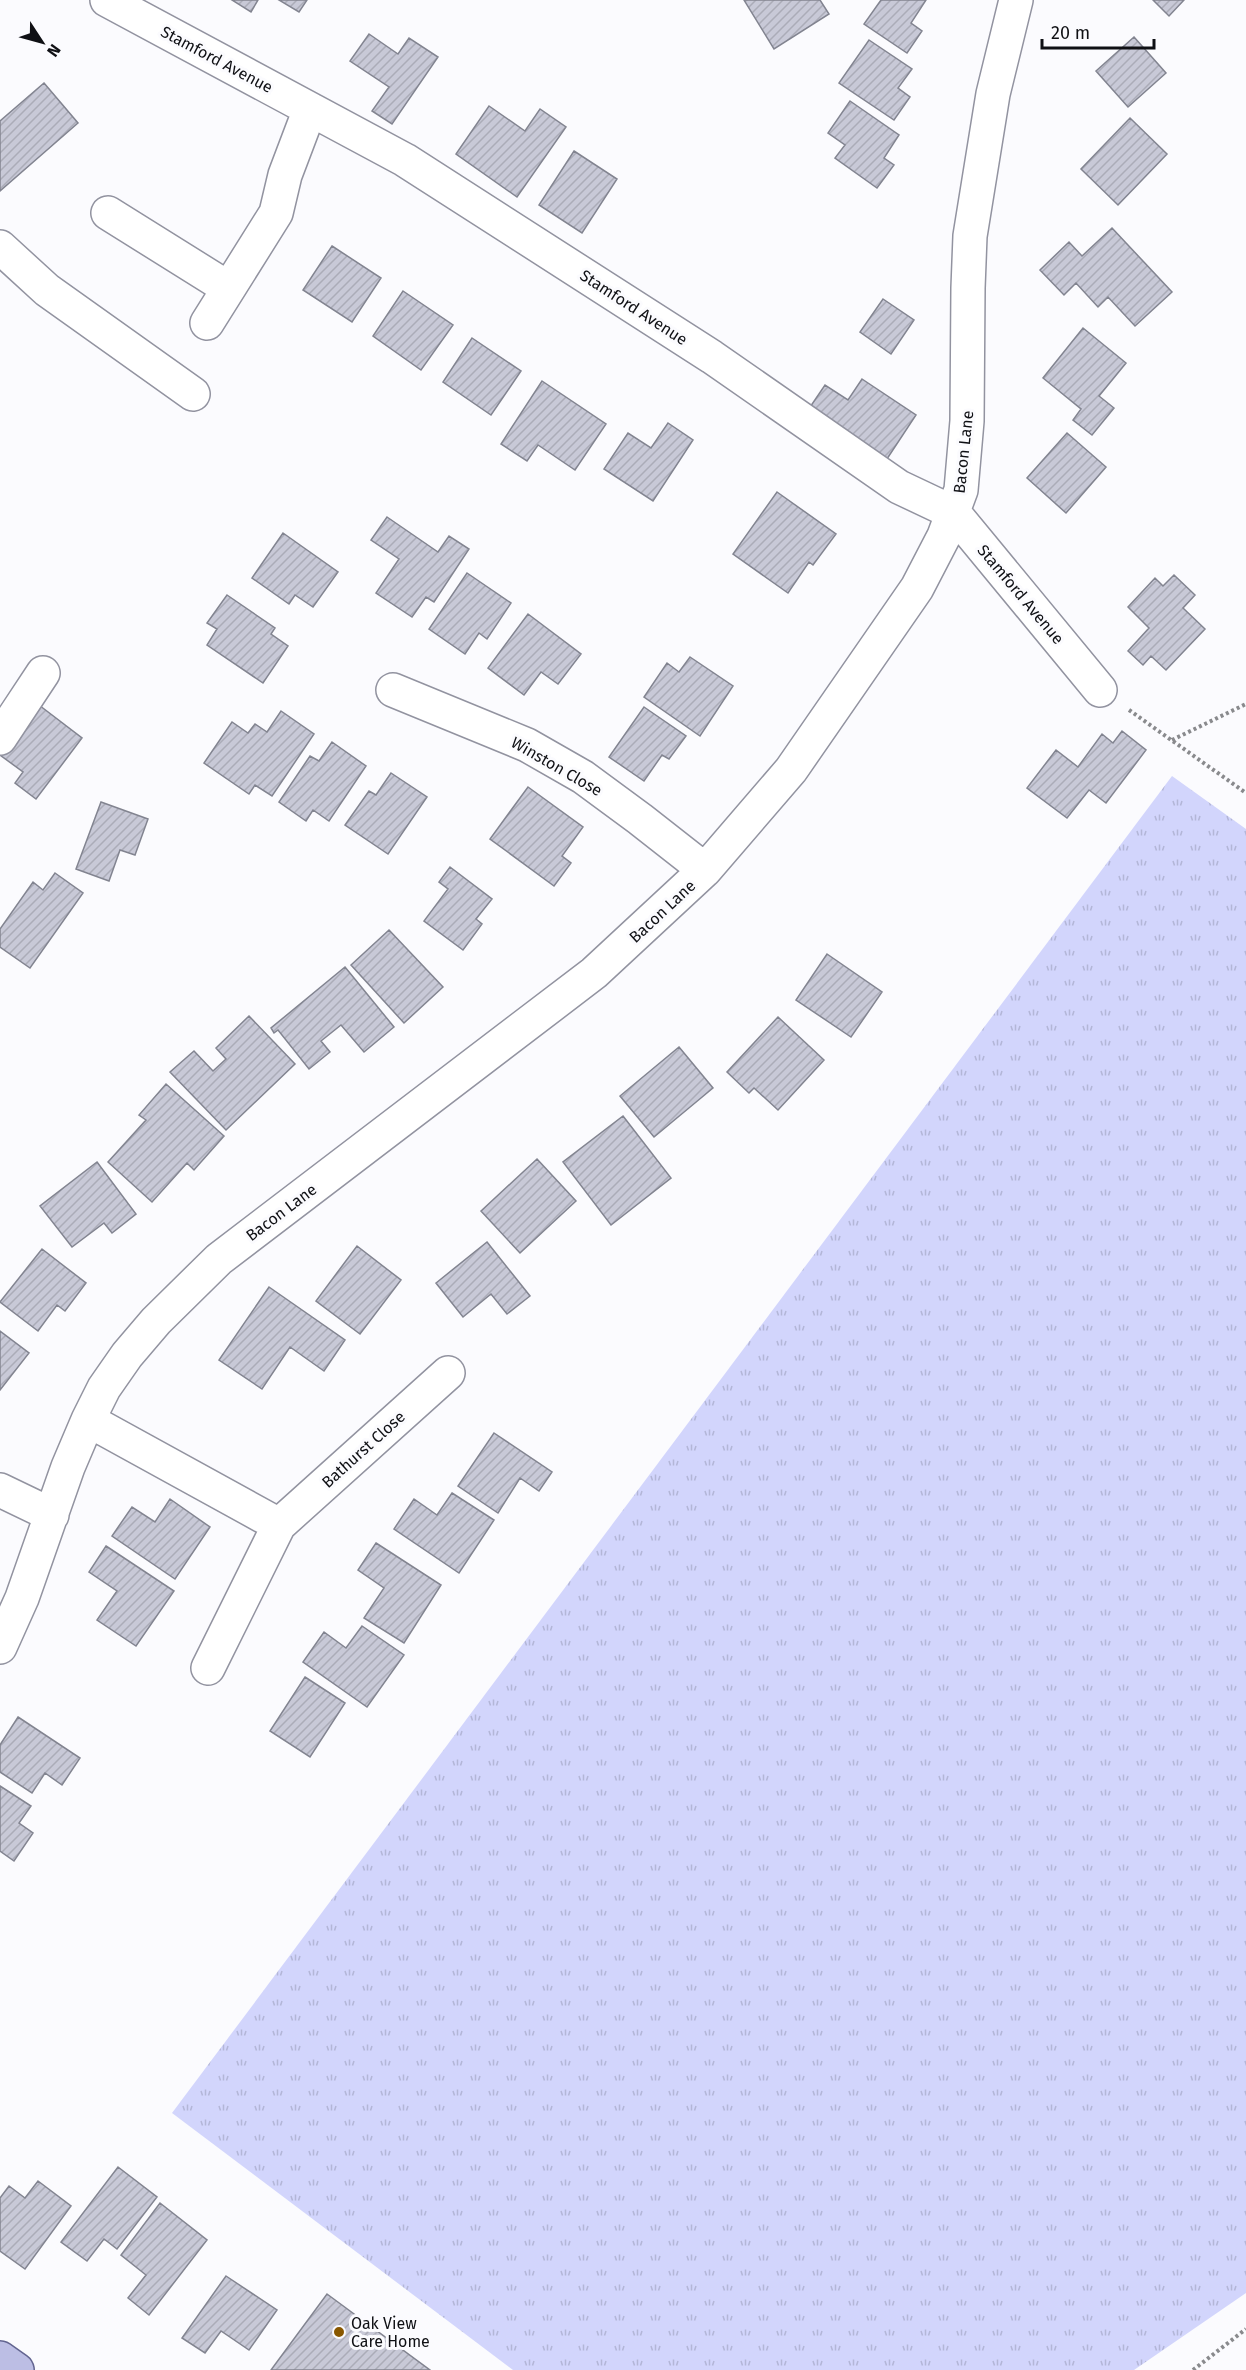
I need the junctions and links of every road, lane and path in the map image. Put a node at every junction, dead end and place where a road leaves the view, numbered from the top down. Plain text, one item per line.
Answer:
1 (107, 0) edge
2 (1016, 0) edge
3 (310, 109) junction
4 (108, 213) dead end
5 (0, 247) edge
6 (228, 288) junction
7 (207, 323) dead end
8 (193, 394) dead end
9 (954, 513) junction
10 (43, 673) dead end
11 (393, 690) dead end
12 (1100, 690) joint
13 (1246, 704) edge
14 (0, 738) edge
15 (1172, 740) junction
16 (1246, 793) edge
17 (705, 870) junction
18 (448, 1373) dead end
19 (88, 1420) junction
20 (0, 1490) edge
21 (52, 1515) junction
22 (279, 1525) junction
23 (0, 1647) edge
24 (208, 1668) dead end
25 (1246, 2329) edge
26 (0, 2358) edge
27 (17, 2370) edge
28 (1193, 2370) edge

1 - 3 street, Stamford Avenue
2 - 9 street, Bacon Lane
3 - 6 street
3 - 9 street, Stamford Avenue
4 - 6 street
5 - 8 street
6 - 7 street
9 - 12 street, Stamford Avenue
9 - 17 street, Bacon Lane
10 - 14 street
11 - 17 street, Winston Close
12 - 15 path
13 - 15 path
15 - 16 path
17 - 19 street, Bacon Lane
18 - 22 street, Bathurst Close
19 - 21 street, Bacon Lane
19 - 22 street
20 - 21 street
21 - 23 street, Bacon Lane
22 - 24 street, Bathurst Close
25 - 28 path
26 - 27 main road

